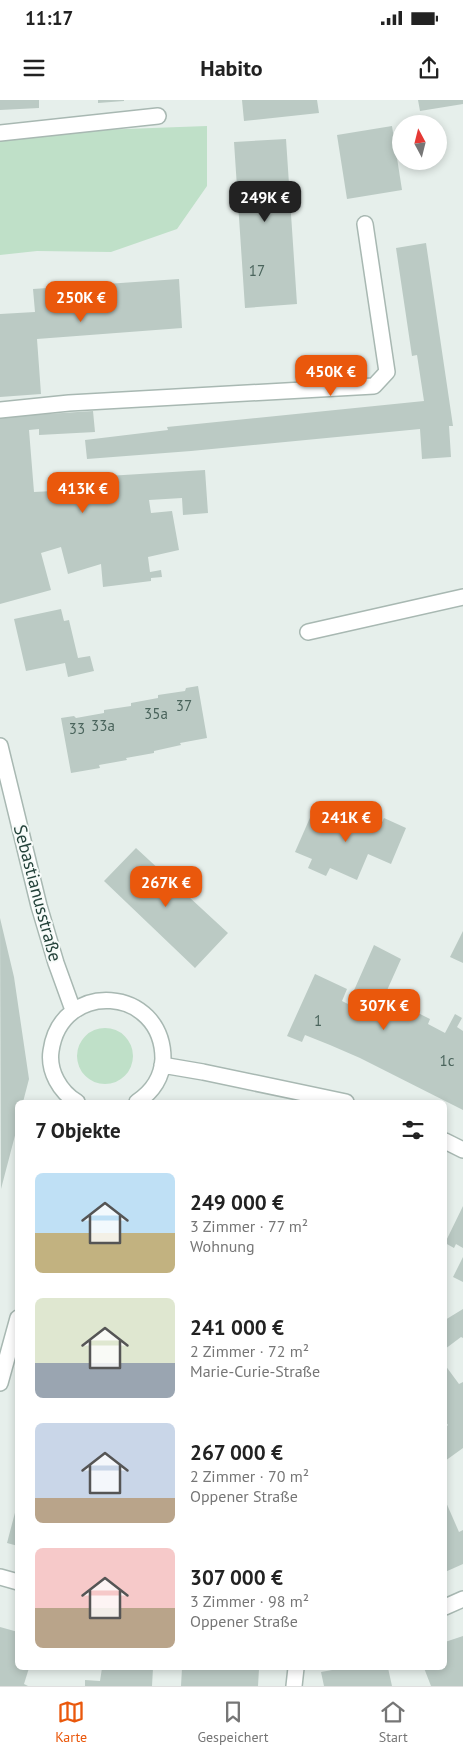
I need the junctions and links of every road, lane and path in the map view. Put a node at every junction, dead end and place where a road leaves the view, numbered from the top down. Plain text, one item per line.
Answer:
1 (158, 116) dead end
2 (0, 133) edge
3 (365, 224) dead end
4 (0, 410) edge
5 (463, 597) edge
6 (308, 632) dead end
7 (0, 746) edge
8 (73, 1010) junction
9 (162, 1065) junction
10 (72, 1100) edge
11 (140, 1100) edge
12 (337, 1100) edge
13 (447, 1142) edge
14 (463, 1150) edge
15 (15, 1329) edge
16 (0, 1383) edge
17 (0, 1577) edge
18 (15, 1581) edge
19 (463, 1599) edge
20 (447, 1607) edge
21 (296, 1670) edge
22 (294, 1686) edge

1 - 2 street
3 - 4 street
5 - 6 street
7 - 8 street, Sebastianusstraße
8 - 9 street
8 - 10 street
9 - 11 street
9 - 12 street
13 - 14 street
15 - 16 street
17 - 18 street
19 - 20 street
21 - 22 street

